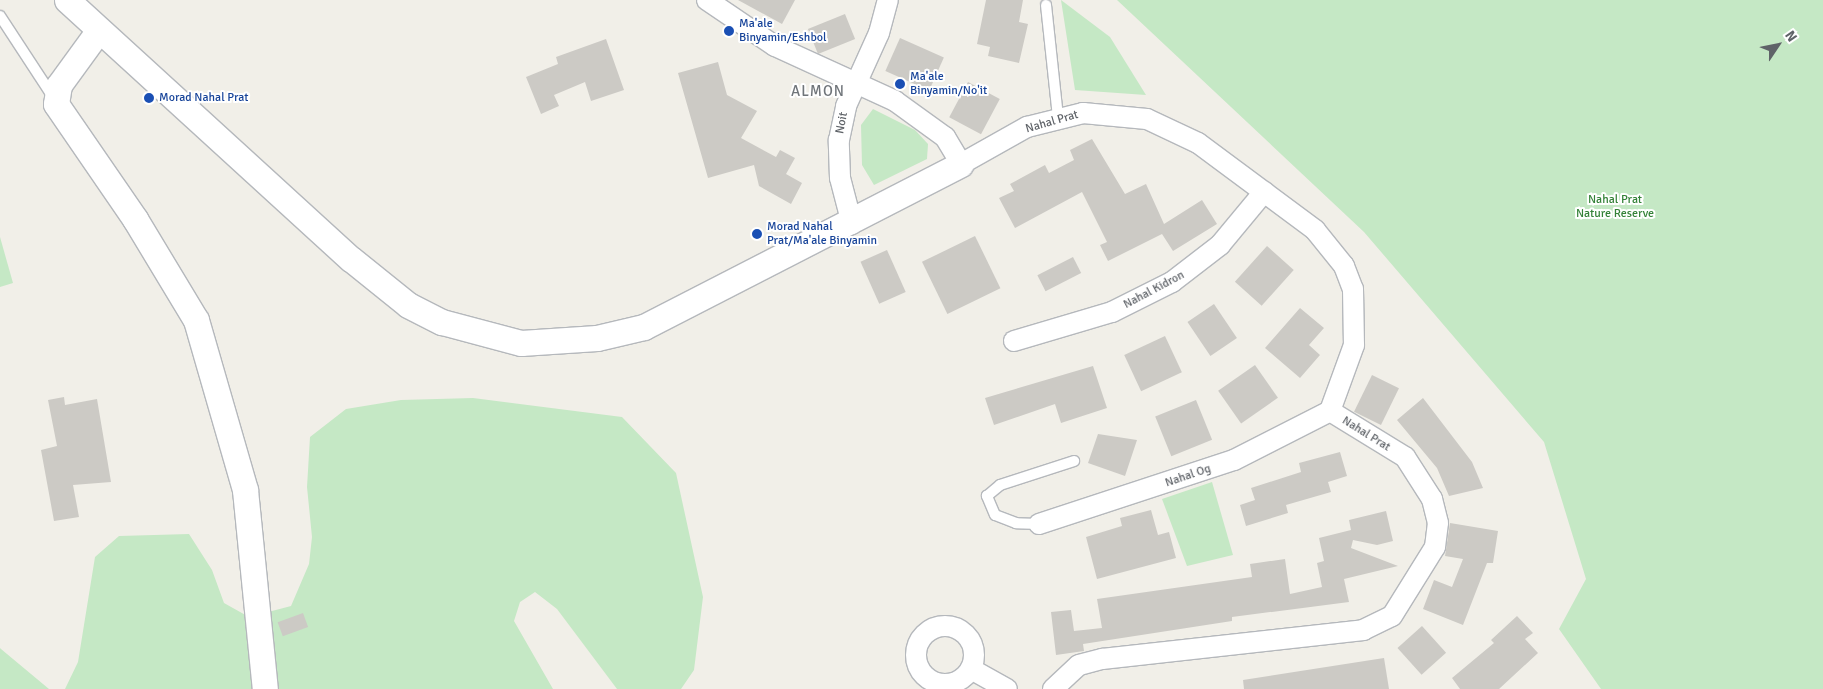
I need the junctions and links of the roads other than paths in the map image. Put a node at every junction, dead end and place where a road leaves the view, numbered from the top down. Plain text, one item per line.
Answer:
1 (67, 0) edge
2 (888, 0) edge
3 (712, 2) edge
4 (1046, 5) dead end
5 (0, 16) edge
6 (99, 30) junction
7 (858, 83) junction
8 (56, 104) junction
9 (1058, 118) junction
10 (961, 164) junction
11 (1264, 192) junction
12 (852, 224) junction
13 (1014, 341) dead end
14 (1330, 411) junction
15 (1074, 461) dead end
16 (1039, 524) joint
17 (971, 669) dead end
18 (265, 689) edge
19 (1007, 689) edge
20 (1053, 689) edge

1 - 6 street
2 - 7 street, Noit
3 - 7 street
4 - 9 lane
5 - 8 lane
6 - 8 street
6 - 12 street
7 - 10 street
7 - 12 street, Noit
8 - 18 street
9 - 10 street, Nahal Prat
9 - 11 street, Nahal Prat
10 - 12 street
11 - 13 street, Nahal Kidron
11 - 14 street, Nahal Prat
14 - 16 street, Nahal Og
14 - 20 street, Nahal Prat
15 - 16 lane
17 - 19 street

